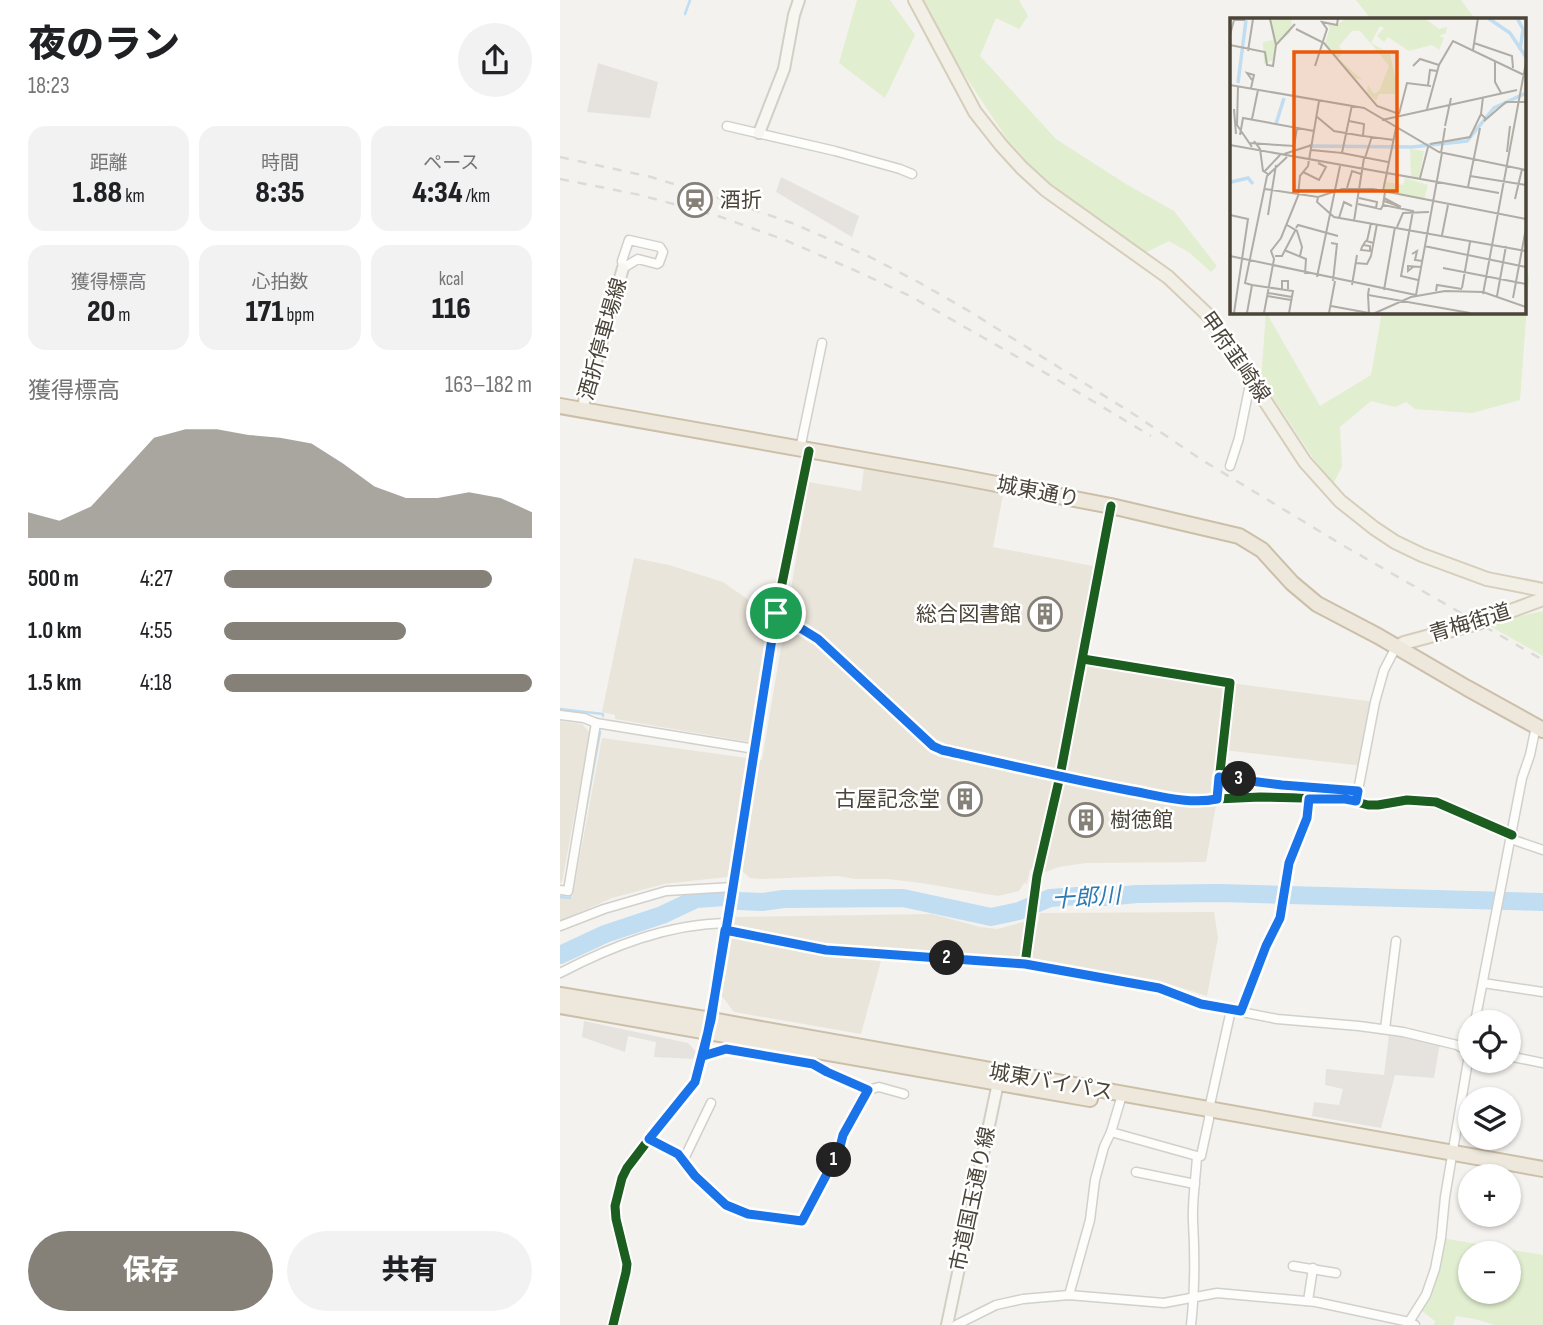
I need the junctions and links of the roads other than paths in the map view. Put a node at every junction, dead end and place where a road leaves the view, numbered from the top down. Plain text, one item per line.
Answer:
1 (799, 0) edge
2 (915, 0) edge
3 (727, 126) dead end
4 (759, 133) junction
5 (912, 174) dead end
6 (623, 268) junction
7 (822, 343) dead end
8 (1251, 379) junction
9 (560, 406) edge
10 (582, 410) junction
11 (804, 450) junction
12 (1230, 466) dead end
13 (1111, 506) junction
14 (1543, 590) edge
15 (1543, 598) edge
16 (776, 613) junction
17 (1396, 647) junction
18 (1083, 660) junction
19 (560, 715) edge
20 (596, 723) junction
21 (1540, 728) edge
22 (755, 749) junction
23 (1060, 776) junction
24 (1219, 777) junction
25 (1358, 791) junction
26 (1217, 799) junction
27 (1309, 799) junction
28 (1356, 801) junction
29 (1511, 837) junction
30 (1543, 850) edge
31 (733, 887) junction
32 (560, 890) edge
33 (727, 924) junction
34 (560, 926) edge
35 (1396, 942) dead end
36 (1025, 964) junction
37 (560, 973) edge
38 (1483, 983) junction
39 (1543, 992) edge
40 (560, 995) edge
41 (560, 1006) edge
42 (1231, 1010) junction
43 (1477, 1010) edge
44 (1241, 1011) junction
45 (709, 1026) junction
46 (1385, 1029) junction
47 (1458, 1045) edge
48 (703, 1056) junction
49 (1521, 1059) edge
50 (1543, 1063) edge
51 (1466, 1073) edge
52 (999, 1078) junction
53 (868, 1090) junction
54 (904, 1094) dead end
55 (1121, 1099) junction
56 (712, 1103) dead end
57 (1209, 1114) junction
58 (1111, 1132) junction
59 (649, 1139) junction
60 (1197, 1156) junction
61 (1451, 1157) junction
62 (683, 1161) junction
63 (1543, 1169) edge
64 (1136, 1172) dead end
65 (1543, 1178) edge
66 (1195, 1184) junction
67 (1293, 1265) dead end
68 (1312, 1268) junction
69 (1336, 1273) dead end
70 (1069, 1295) junction
71 (1195, 1297) junction
72 (1308, 1301) junction
73 (1412, 1323) edge
74 (613, 1325) edge
75 (947, 1325) edge
76 (956, 1325) edge
77 (1191, 1325) edge

1 - 4 street
2 - 8 main road, 甲府韮崎線
3 - 4 street
4 - 5 street
6 - 6 street
6 - 10 street, 酒折停車場線
7 - 11 street
8 - 12 street
8 - 14 main road, 甲府韮崎線
9 - 10 highway, 城東通り
10 - 11 highway, 城東通り
11 - 13 highway, 城東通り
11 - 16 street
13 - 17 highway, 城東通り
13 - 18 street
15 - 17 main road, 青梅街道
16 - 22 street
16 - 23 street
17 - 21 highway, 城東通り
17 - 25 street
18 - 23 street
18 - 24 street
19 - 20 street
20 - 22 street
20 - 32 street
21 - 29 street
22 - 31 street
23 - 26 street
23 - 36 street
24 - 25 street
24 - 26 street
25 - 28 street
26 - 27 street
27 - 28 street
27 - 44 street
28 - 29 street
29 - 30 street
29 - 38 street
31 - 33 street
31 - 34 street
33 - 36 street
33 - 37 street
33 - 45 street
35 - 46 street
36 - 42 street
38 - 39 street
38 - 43 street
40 - 45 highway, 城東バイパス
41 - 45 highway, 城東バイパス
42 - 44 street
42 - 57 street
44 - 46 street
45 - 48 street
45 - 52 highway, 城東バイパス
46 - 47 street
48 - 53 street
48 - 59 street
49 - 50 street
51 - 61 street
52 - 55 highway, 城東バイパス
52 - 75 street, 市道国玉通り線
53 - 54 street
53 - 62 street
55 - 57 highway, 城東バイパス
55 - 58 street
56 - 62 street
57 - 60 street
57 - 61 highway, 城東バイパス
58 - 60 street
58 - 70 street
59 - 62 street
59 - 74 street
60 - 66 street
61 - 63 highway, 城東バイパス
61 - 65 highway, 城東バイパス
61 - 73 street
64 - 66 street
66 - 71 street
67 - 68 street
68 - 69 street
68 - 72 street
70 - 71 street
70 - 76 street
71 - 72 street
71 - 77 street
72 - 73 street

